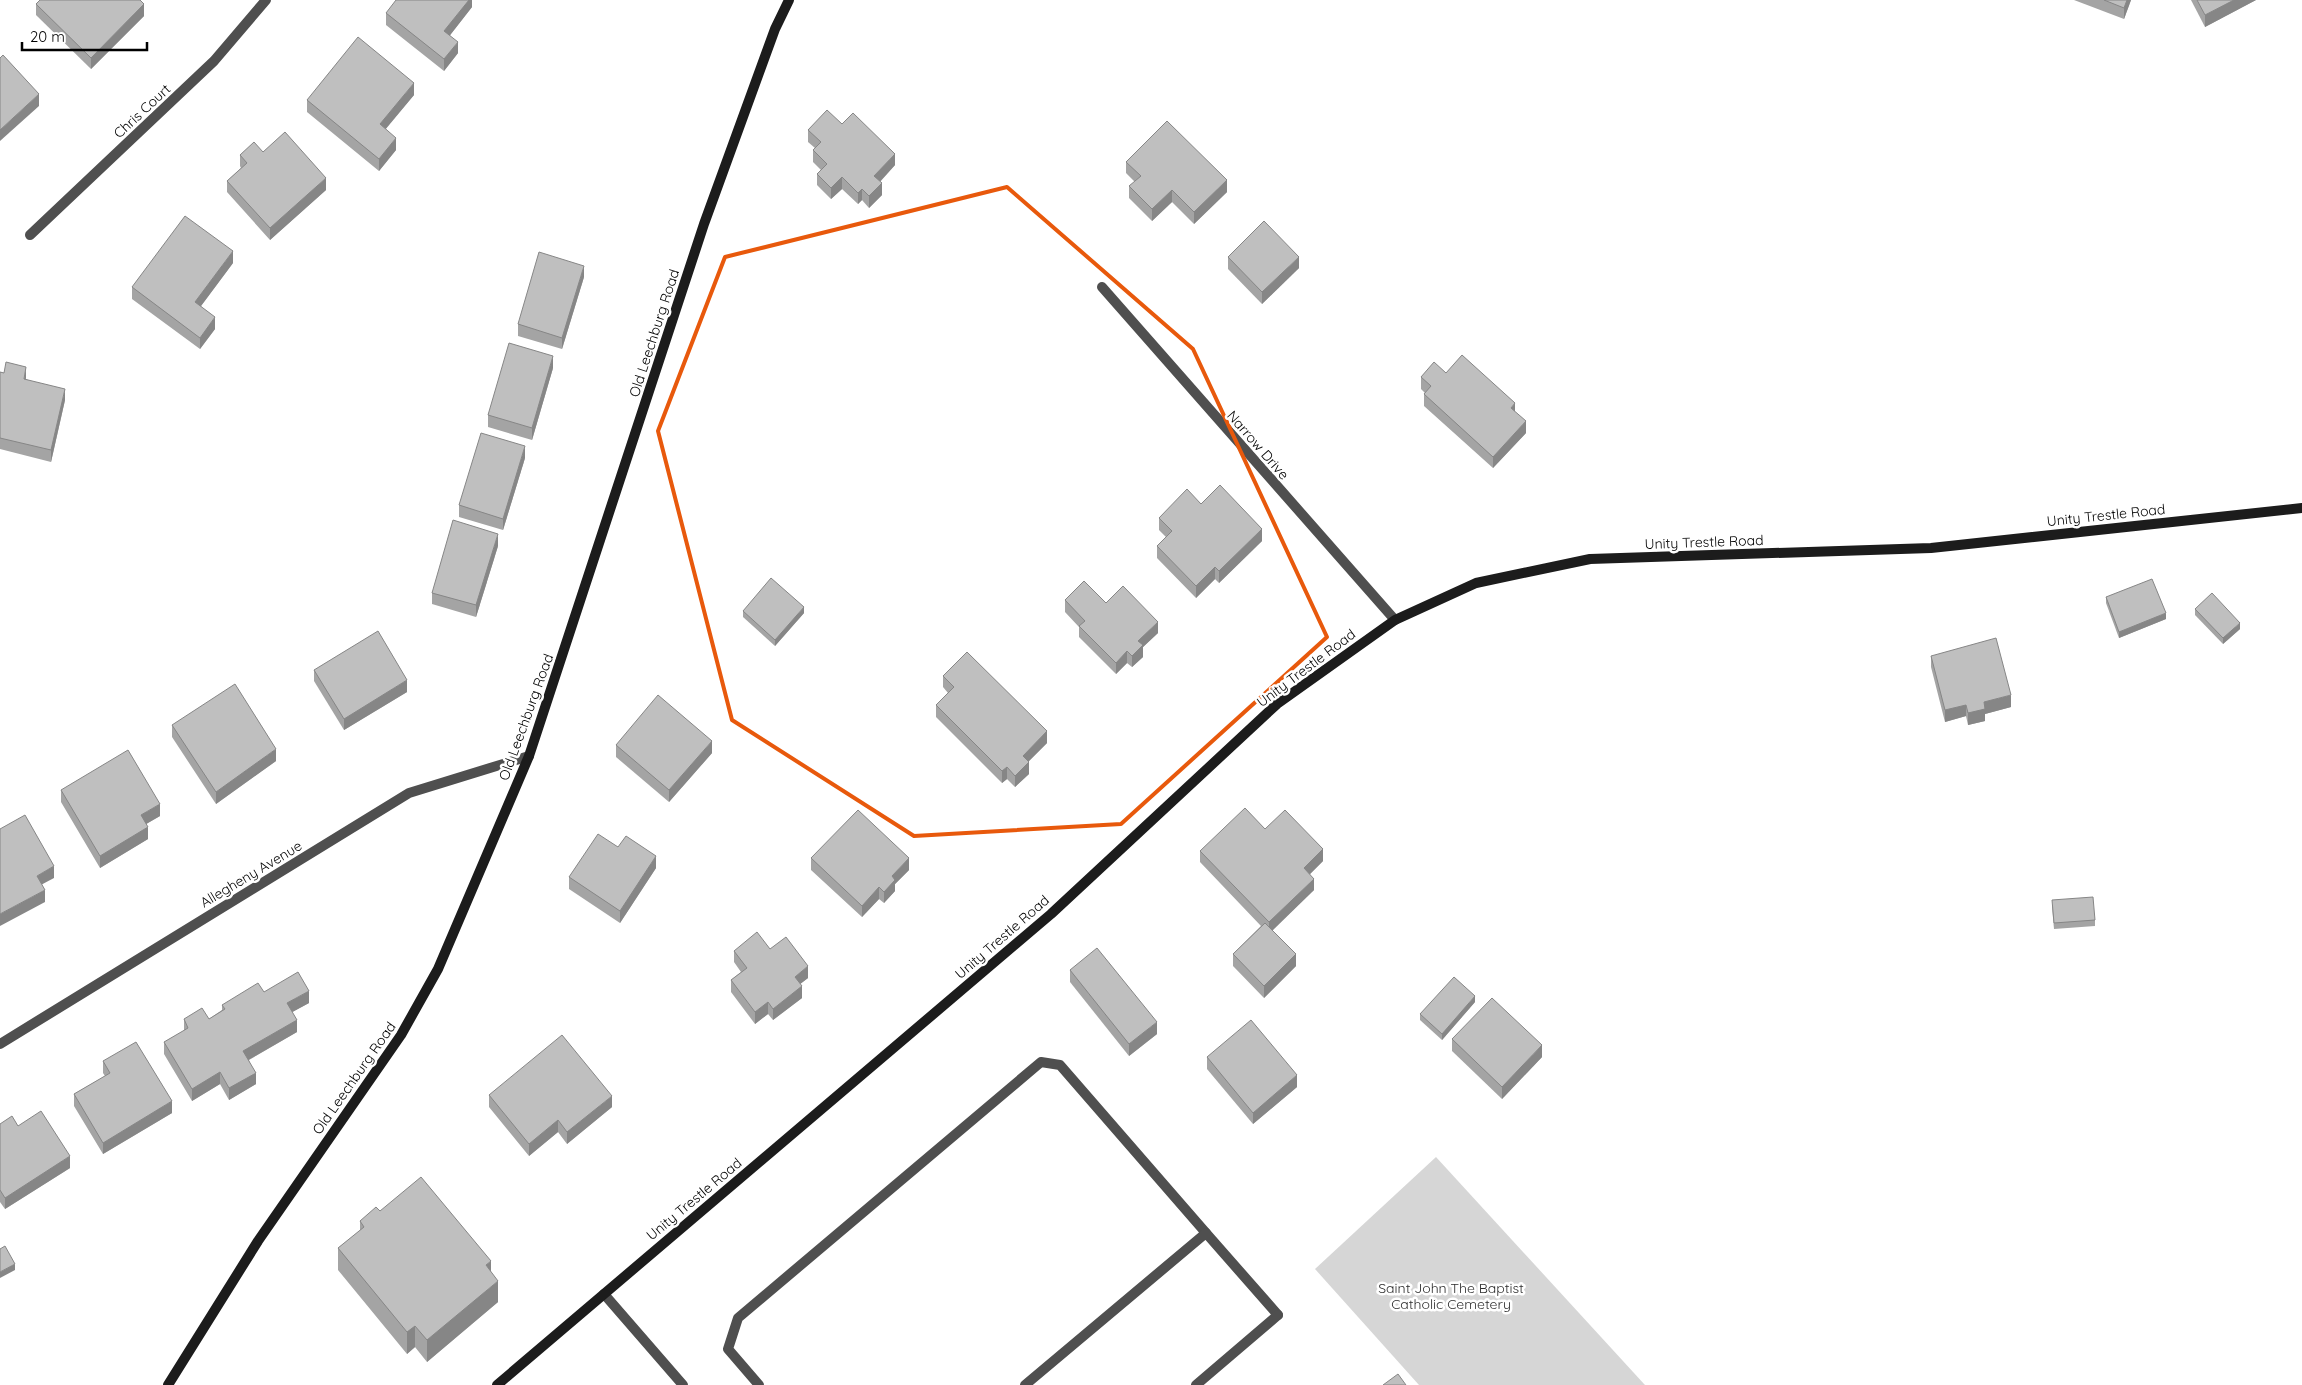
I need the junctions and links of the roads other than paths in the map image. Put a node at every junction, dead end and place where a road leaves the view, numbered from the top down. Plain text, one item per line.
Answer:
1 (266, 0) edge
2 (789, 0) edge
3 (30, 235) dead end
4 (1102, 287) dead end
5 (2302, 508) edge
6 (1394, 620) junction
7 (529, 756) junction
8 (0, 1044) edge
9 (1206, 1233) junction
10 (604, 1294) junction
11 (168, 1385) edge
12 (497, 1385) edge
13 (683, 1385) edge
14 (759, 1385) edge
15 (1025, 1385) edge
16 (1196, 1385) edge

1 - 3 street, Chris Court
2 - 7 street, Old Leechburg Road
4 - 6 street, Narrow Drive
5 - 6 street, Unity Trestle Road
6 - 10 street, Unity Trestle Road
7 - 8 street, Allegheny Avenue
7 - 11 street, Old Leechburg Road
9 - 14 street
9 - 15 street
9 - 16 street
10 - 12 street, Unity Trestle Road
10 - 13 street

